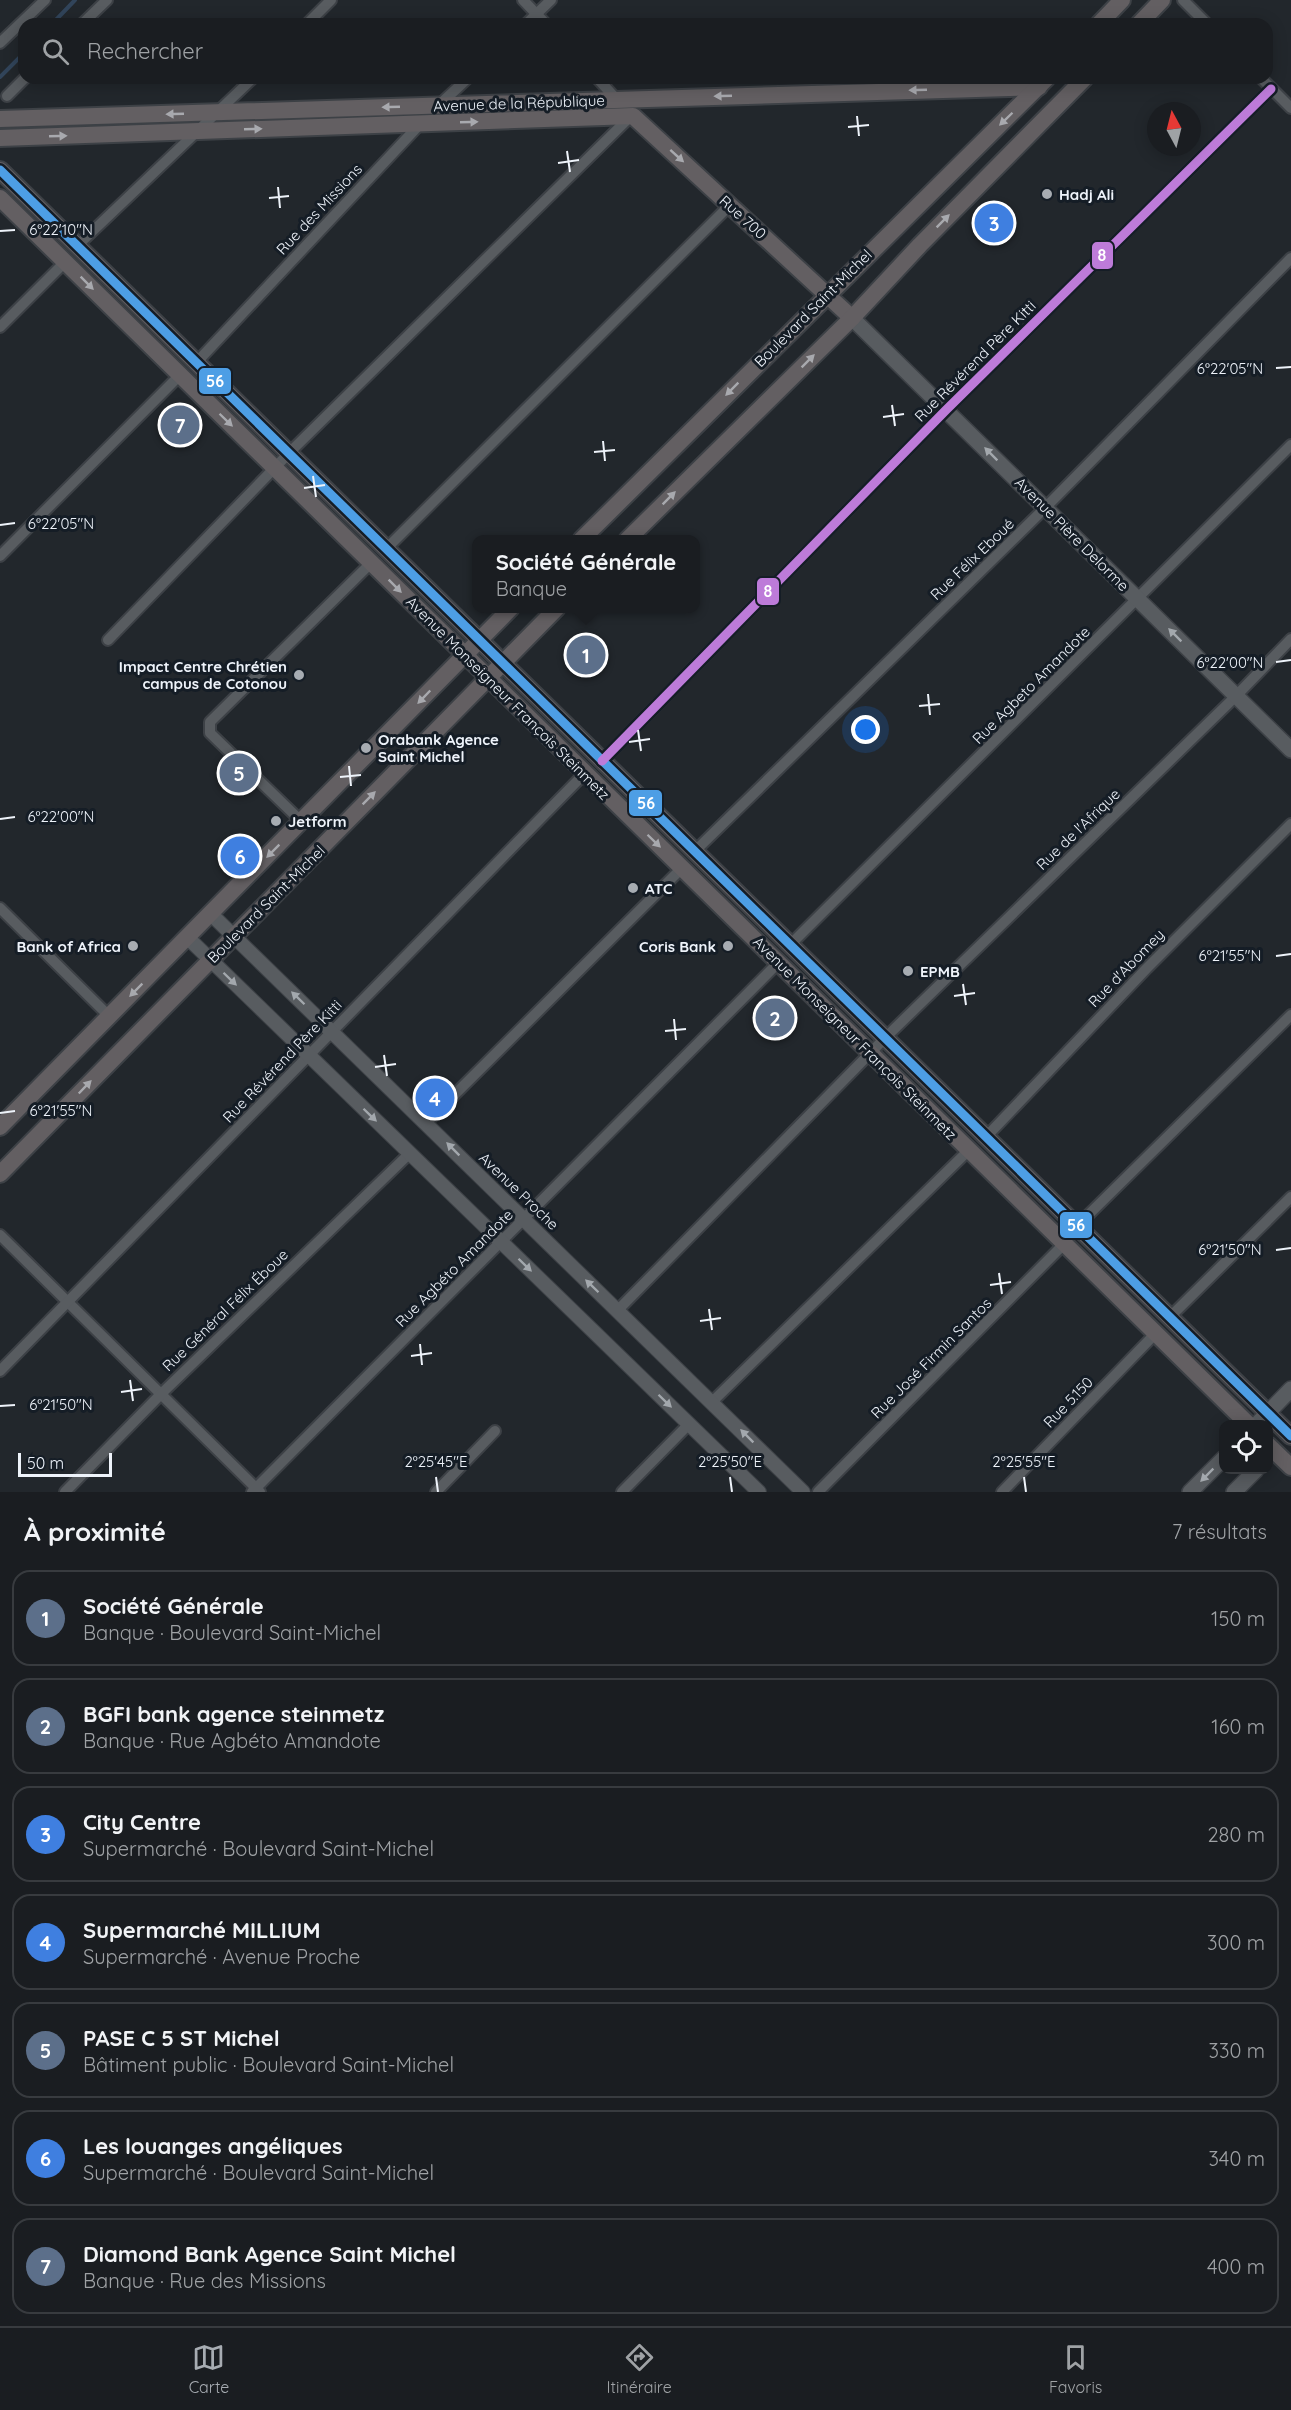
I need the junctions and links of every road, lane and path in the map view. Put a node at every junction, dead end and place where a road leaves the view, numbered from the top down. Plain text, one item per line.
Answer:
1 (45, 0) edge
2 (107, 0) edge
3 (331, 0) edge
4 (523, 0) edge
5 (551, 0) edge
6 (1122, 0) edge
7 (1162, 0) edge
8 (1183, 0) edge
9 (537, 14) junction
10 (26, 18) edge
11 (88, 18) edge
12 (313, 18) edge
13 (533, 18) edge
14 (541, 18) edge
15 (1105, 18) edge
16 (1145, 18) edge
17 (1201, 18) edge
18 (18, 26) edge
19 (0, 43) edge
20 (19, 84) edge
21 (247, 84) edge
22 (461, 84) edge
23 (602, 84) edge
24 (996, 84) edge
25 (1041, 84) edge
26 (1079, 84) edge
27 (1266, 84) edge
28 (1271, 89) junction
29 (7, 96) dead end
30 (617, 100) junction
31 (438, 105) junction
32 (1291, 108) edge
33 (218, 112) junction
34 (633, 116) junction
35 (0, 119) edge
36 (420, 124) junction
37 (199, 131) junction
38 (0, 138) edge
39 (0, 170) edge
40 (0, 198) edge
41 (730, 205) junction
42 (77, 246) junction
43 (1291, 258) edge
44 (65, 262) junction
45 (827, 294) junction
46 (852, 318) junction
47 (0, 327) edge
48 (196, 363) junction
49 (180, 375) junction
50 (946, 410) junction
51 (1291, 445) edge
52 (289, 453) junction
53 (274, 468) junction
54 (1045, 508) junction
55 (585, 535) edge
56 (632, 535) edge
57 (386, 549) junction
58 (0, 556) edge
59 (371, 563) junction
60 (1138, 599) junction
61 (507, 613) edge
62 (553, 613) edge
63 (1291, 639) edge
64 (108, 640) dead end
65 (479, 640) junction
66 (465, 656) junction
67 (503, 663) junction
68 (488, 678) junction
69 (1236, 696) junction
70 (1291, 750) edge
71 (602, 761) junction
72 (585, 773) junction
73 (302, 822) junction
74 (1291, 824) edge
75 (695, 851) junction
76 (682, 868) junction
77 (0, 908) edge
78 (211, 914) junction
79 (234, 936) junction
80 (188, 938) junction
81 (790, 945) junction
82 (210, 960) junction
83 (778, 963) junction
84 (1291, 1015) edge
85 (110, 1017) junction
86 (332, 1032) junction
87 (885, 1038) junction
88 (870, 1053) junction
89 (309, 1056) junction
90 (426, 1123) junction
91 (0, 1127) edge
92 (986, 1137) junction
93 (969, 1150) junction
94 (410, 1153) junction
95 (0, 1174) edge
96 (1291, 1197) edge
97 (524, 1219) junction
98 (1077, 1226) junction
99 (0, 1235) edge
100 (501, 1242) junction
101 (1064, 1244) junction
102 (68, 1302) junction
103 (618, 1311) junction
104 (1170, 1317) junction
105 (1155, 1334) junction
106 (0, 1371) edge
107 (1291, 1389) edge
108 (161, 1394) junction
109 (712, 1401) junction
110 (1262, 1419) edge
111 (1243, 1420) edge
112 (689, 1424) junction
113 (495, 1431) dead end
114 (1291, 1435) edge
115 (1273, 1449) edge
116 (1273, 1453) edge
117 (1219, 1463) edge
118 (1291, 1467) edge
119 (1252, 1474) edge
120 (256, 1491) edge
121 (65, 1492) edge
122 (436, 1492) edge
123 (622, 1492) edge
124 (759, 1492) edge
125 (803, 1492) edge
126 (818, 1492) edge
127 (1002, 1492) edge
128 (1190, 1492) edge
129 (1234, 1492) edge

1 - 10 street
2 - 11 street
3 - 12 street
4 - 9 street
5 - 9 street
6 - 15 main road
7 - 16 main road
8 - 17 street
9 - 13 street
9 - 14 street
18 - 19 street
20 - 29 street
21 - 33 street
22 - 31 street, Rue des Missions
23 - 30 street
24 -> 30 main road, Avenue de la République
25 -> 45 main road, Boulevard Saint-Michel
46 -> 26 main road
27 - 28 street
28 - 32 street
28 - 50 street, Rue Révérend Père Kitti
30 - 31 main road, Avenue de la République
30 - 34 street
31 -> 33 main road, Avenue de la République
31 - 36 street, Rue des Missions
33 -> 35 main road, Avenue de la République
33 - 37 street
36 -> 34 main road, Avenue de la République
34 -> 41 main road, Rue 700
34 - 52 street
37 -> 36 main road, Avenue de la République
36 - 48 street, Rue des Missions
38 -> 37 main road, Avenue de la République
37 - 42 street
39 - 42 main road, Avenue Monseigneur François Steinmetz
40 - 44 main road, Avenue Monseigneur François Steinmetz
41 - 45 main road, Rue 700
41 - 57 street
42 - 48 main road, Avenue Monseigneur François Steinmetz
43 - 54 street, Rue Félix Eboué
44 - 47 street
44 -> 49 main road, Avenue Monseigneur François Steinmetz
45 - 46 main road, Rue 700
45 -> 55 main road, Boulevard Saint-Michel
46 - 50 main road, Avenue Pière Delorme
56 -> 46 main road
48 - 52 main road, Avenue Monseigneur François Steinmetz
49 -> 53 main road, Avenue Monseigneur François Steinmetz
49 - 58 street
54 -> 50 main road, Avenue Pière Delorme
50 - 71 street, Rue Révérend Père Kitti
51 - 60 street, Rue Agbeto Amandote
52 - 53 street
52 - 57 main road, Avenue Monseigneur François Steinmetz
53 - 59 main road, Avenue Monseigneur François Steinmetz
53 - 64 street
54 - 60 main road, Avenue Pière Delorme
54 - 75 street, Rue Félix Eboué
57 - 65 main road, Avenue Monseigneur François Steinmetz
59 -> 66 main road, Avenue Monseigneur François Steinmetz
59 - 73 street
69 -> 60 main road, Avenue Pière Delorme
60 - 81 street, Rue Agbeto Amandote
61 - 65 main road, Boulevard Saint-Michel
62 - 67 main road, Boulevard Saint-Michel
63 - 69 street, Rue de l'Afrique
65 - 66 main road, Boulevard Saint-Michel
65 - 67 main road, Avenue Monseigneur François Steinmetz
66 - 68 main road, Avenue Monseigneur François Steinmetz
66 -> 73 main road, Boulevard Saint-Michel
67 - 68 main road, Boulevard Saint-Michel
67 - 71 main road, Avenue Monseigneur François Steinmetz
68 - 72 main road, Avenue Monseigneur François Steinmetz
79 -> 68 main road, Boulevard Saint-Michel
69 - 70 main road, Avenue Pière Delorme
69 - 87 street, Rue de l'Afrique
71 - 75 main road, Avenue Monseigneur François Steinmetz
72 -> 76 main road, Avenue Monseigneur François Steinmetz
72 - 86 street, Rue Révérend Père Kitti
73 -> 78 main road, Boulevard Saint-Michel
74 - 92 street, Rue d'Abomey
75 - 81 main road, Avenue Monseigneur François Steinmetz
76 - 83 main road, Avenue Monseigneur François Steinmetz
76 - 90 street
77 - 85 street
78 - 79 street, Avenue Proche
78 - 80 main road, Boulevard Saint-Michel
79 - 82 main road, Boulevard Saint-Michel
86 -> 79 street, Avenue Proche
80 - 82 street
80 -> 85 main road, Boulevard Saint-Michel
81 - 87 main road, Avenue Monseigneur François Steinmetz
82 -> 89 street
95 -> 82 main road, Boulevard Saint-Michel
83 - 88 main road, Avenue Monseigneur François Steinmetz
83 - 97 street, Rue Agbéto Amandote
84 - 98 street
85 - 91 main road, Boulevard Saint-Michel
86 - 89 street, Rue Révérend Père Kitti
86 - 90 street, Avenue Proche
87 - 88 street, Rue de l'Afrique
87 - 92 main road, Avenue Monseigneur François Steinmetz
88 - 93 main road, Avenue Monseigneur François Steinmetz
88 - 103 street, Rue de l'Afrique
89 -> 94 street
89 - 102 street, Rue Révérend Père Kitti
97 -> 90 street, Avenue Proche
92 - 98 main road, Avenue Monseigneur François Steinmetz
93 - 101 main road, Avenue Monseigneur François Steinmetz
93 - 109 street
94 - 100 street
94 - 108 street, Rue Général Félix Éboue
96 - 104 street
97 - 100 street, Rue Agbéto Amandote
103 -> 97 street, Avenue Proche
98 - 104 main road, Avenue Monseigneur François Steinmetz
99 - 102 street
100 -> 112 street
100 - 120 street, Rue Agbéto Amandote
101 - 105 main road, Avenue Monseigneur François Steinmetz
101 - 126 street, Rue José Firmin Santos
102 - 106 street, Rue Révérend Père Kitti
102 - 108 street
103 - 109 street, Avenue Proche
104 - 110 main road, Avenue Monseigneur François Steinmetz
105 - 111 main road, Avenue Monseigneur François Steinmetz
105 - 127 street, Rue 5.150
107 - 110 main road
108 - 120 street
108 - 121 street, Rue Général Félix Éboue
125 -> 109 street, Avenue Proche
110 - 114 main road, Avenue Monseigneur François Steinmetz
112 - 123 street
112 - 124 street
113 - 122 street
114 - 115 main road
116 - 118 main road
117 -> 128 main road
119 - 129 main road

